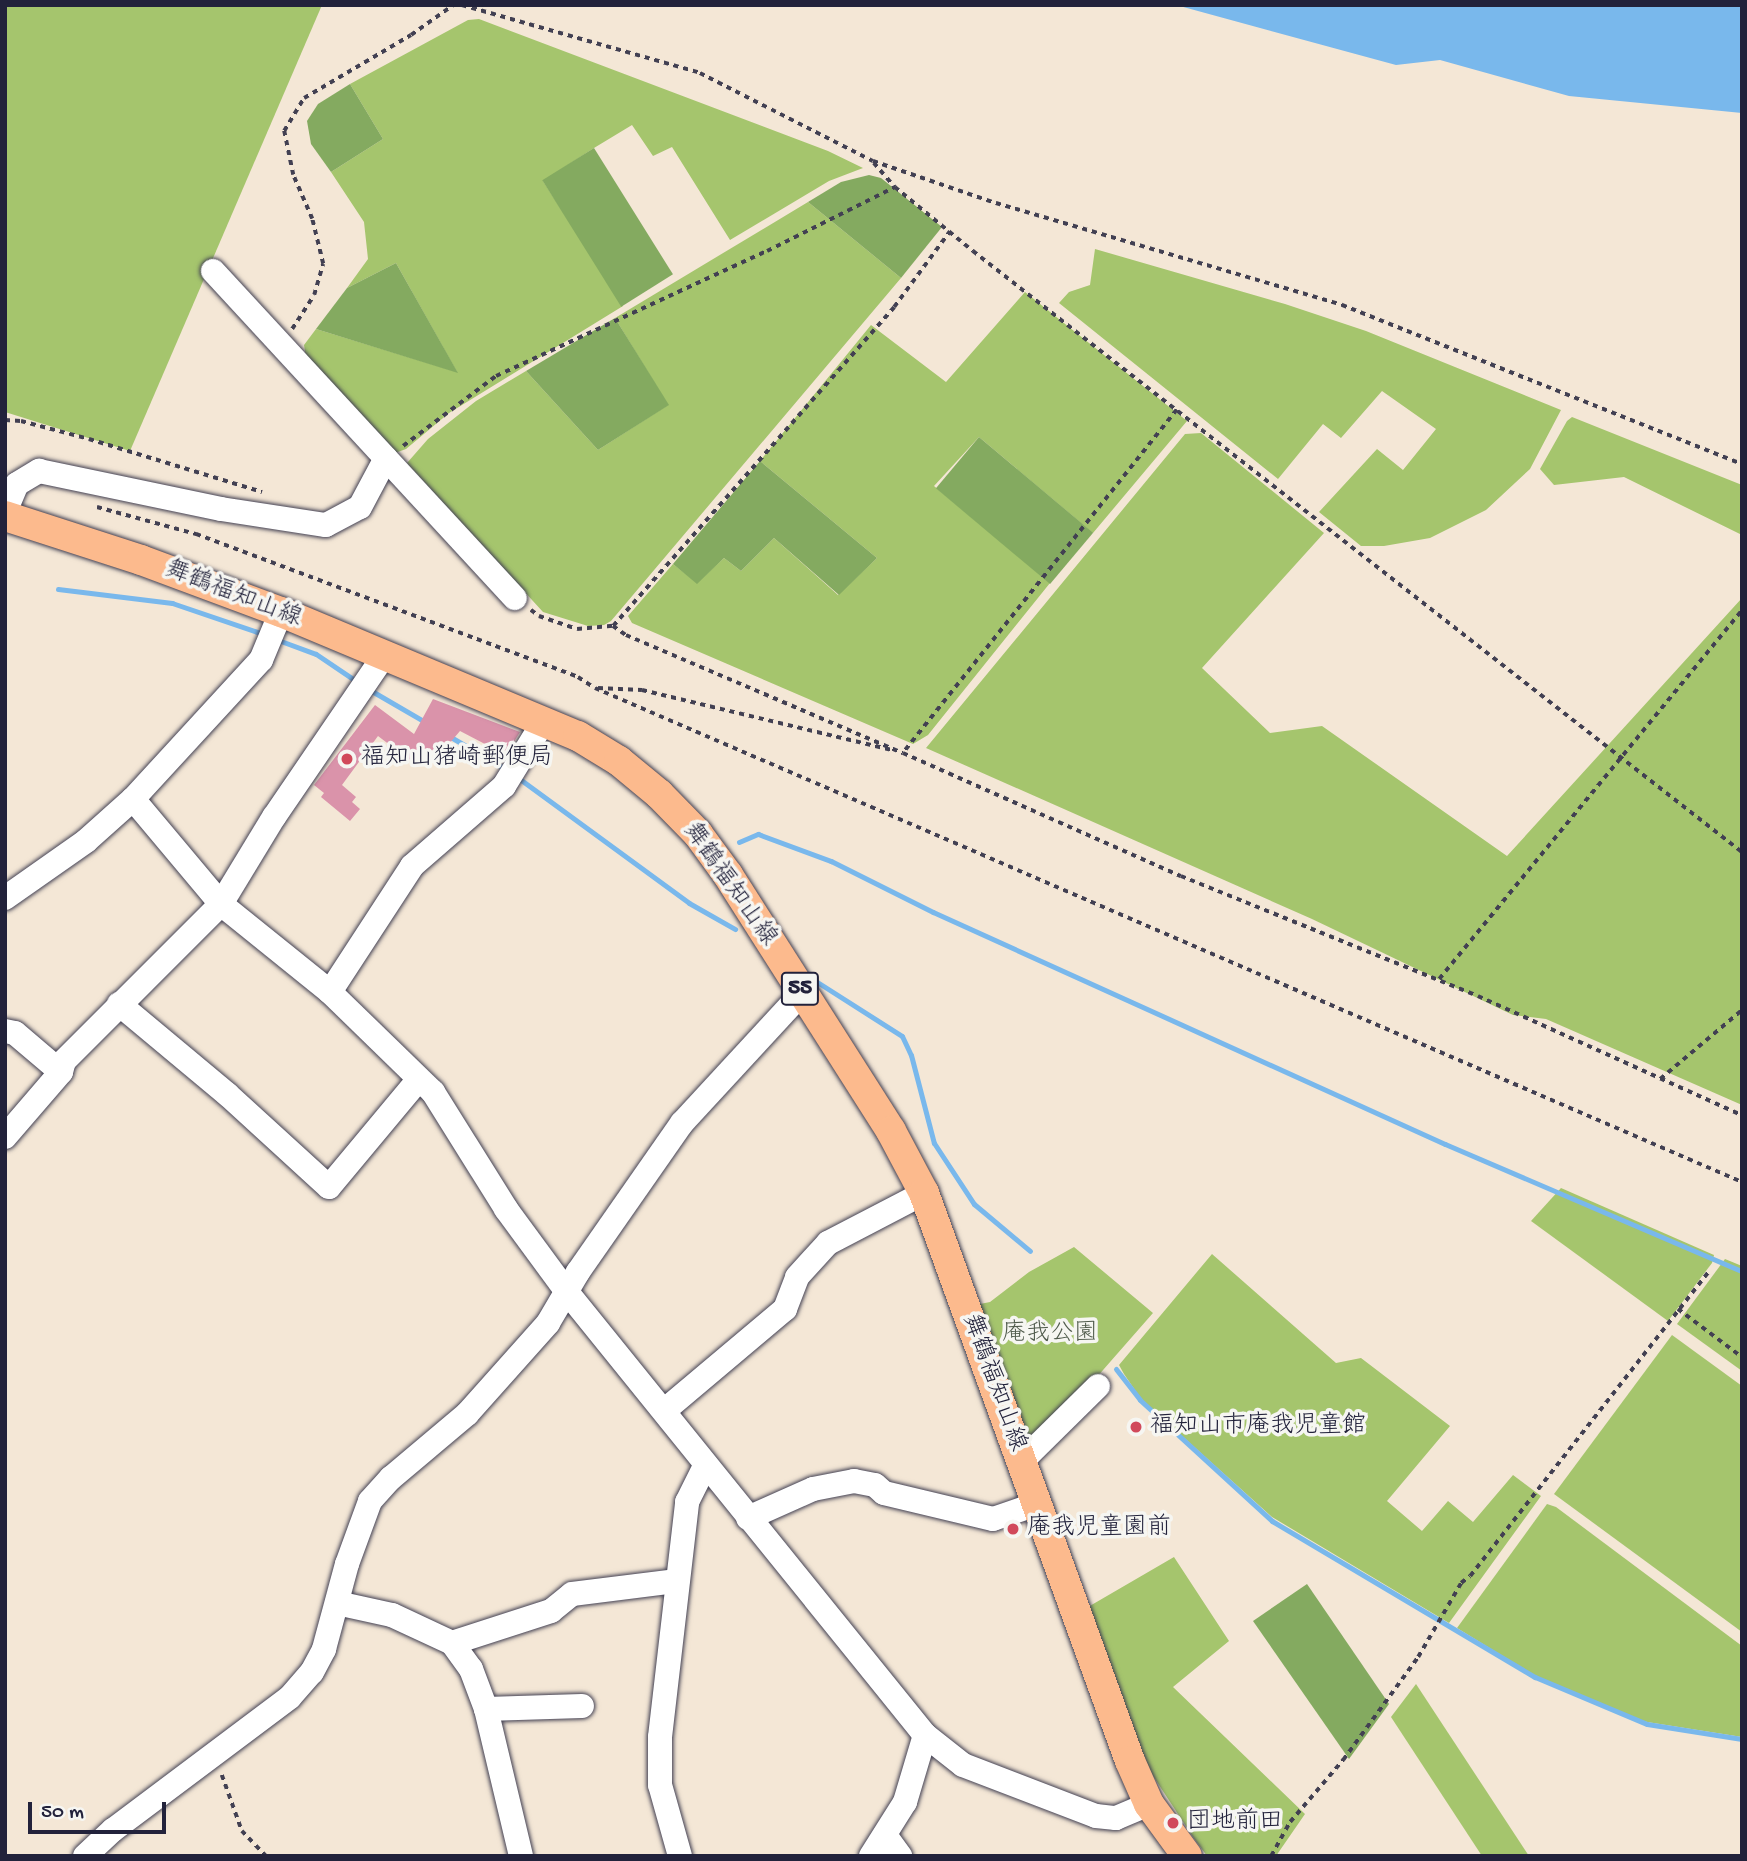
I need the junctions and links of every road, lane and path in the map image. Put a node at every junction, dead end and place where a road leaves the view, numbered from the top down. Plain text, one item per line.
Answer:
1 (453, 5) edge
2 (462, 5) edge
3 (873, 161) junction
4 (895, 187) junction
5 (950, 231) junction
6 (214, 271) dead end
7 (282, 346) junction
8 (1177, 410) junction
9 (5, 420) edge
10 (386, 458) junction
11 (1742, 464) edge
12 (262, 492) dead end
13 (93, 506) dead end
14 (5, 514) edge
15 (515, 598) joint
16 (1742, 610) edge
17 (281, 612) junction
18 (613, 626) junction
19 (385, 654) junction
20 (595, 688) junction
21 (544, 721) junction
22 (903, 753) junction
23 (1622, 759) junction
24 (132, 799) junction
25 (1742, 852) edge
26 (5, 898) edge
27 (221, 904) junction
28 (1439, 979) junction
29 (330, 992) junction
30 (802, 993) junction
31 (119, 1004) junction
32 (1742, 1010) edge
33 (5, 1031) edge
34 (61, 1072) junction
35 (1660, 1079) junction
36 (418, 1080) junction
37 (1742, 1115) edge
38 (5, 1137) edge
39 (1742, 1182) edge
40 (924, 1193) junction
41 (1710, 1270) dead end
42 (567, 1292) junction
43 (1678, 1309) junction
44 (1742, 1357) edge
45 (1098, 1387) dead end
46 (665, 1410) junction
47 (1021, 1462) junction
48 (706, 1464) junction
49 (1037, 1504) junction
50 (748, 1518) junction
51 (677, 1581) junction
52 (337, 1603) junction
53 (452, 1643) junction
54 (582, 1706) dead end
55 (486, 1709) junction
56 (925, 1735) junction
57 (214, 1753) junction
58 (1149, 1804) junction
59 (878, 1846) edge
60 (85, 1856) edge
61 (266, 1856) edge
62 (521, 1856) edge
63 (680, 1856) edge
64 (900, 1856) edge
65 (1187, 1856) edge
66 (1271, 1856) edge

1 - 7 path
2 - 3 path
3 - 4 path
3 - 11 path
4 - 5 path
4 - 10 path
5 - 8 path
5 - 18 path
6 - 7 street
7 - 10 street
8 - 22 path
8 - 23 path
9 - 12 path
10 - 14 street
10 - 15 street
13 - 20 path
14 - 17 main road, 舞鶴福知山線 / 55
15 - 18 path
16 - 23 path
17 - 19 main road, 舞鶴福知山線 / 55
17 - 24 street
18 - 22 path
19 - 21 main road, 舞鶴福知山線 / 55
19 - 27 street
20 - 22 path
20 - 39 path
21 - 29 street
21 - 30 main road, 舞鶴福知山線 / 55
22 - 28 path
23 - 25 path
23 - 28 path
24 - 26 street
24 - 27 street
27 - 29 street
27 - 31 street
28 - 35 path
29 - 36 street
30 - 40 main road, 舞鶴福知山線 / 55
30 - 42 street
31 - 34 street
31 - 36 street
32 - 35 path
33 - 34 street
34 - 38 street
35 - 37 path
36 - 42 street
40 - 46 street
40 - 47 main road, 舞鶴福知山線 / 55
41 - 43 path
42 - 46 street
42 - 52 street
43 - 44 path
43 - 66 path
45 - 47 street
46 - 48 street
47 - 49 main road, 舞鶴福知山線 / 55
48 - 50 street
48 - 51 street
49 - 50 street
49 - 58 main road, 舞鶴福知山線 / 55
50 - 56 street
51 - 53 street
51 - 63 street
52 - 53 street
52 - 57 street
53 - 55 street
54 - 55 street
55 - 62 street
56 - 58 street
56 - 59 street
57 - 60 street
57 - 61 path
58 - 65 main road, 舞鶴福知山線 / 55
59 - 64 street

